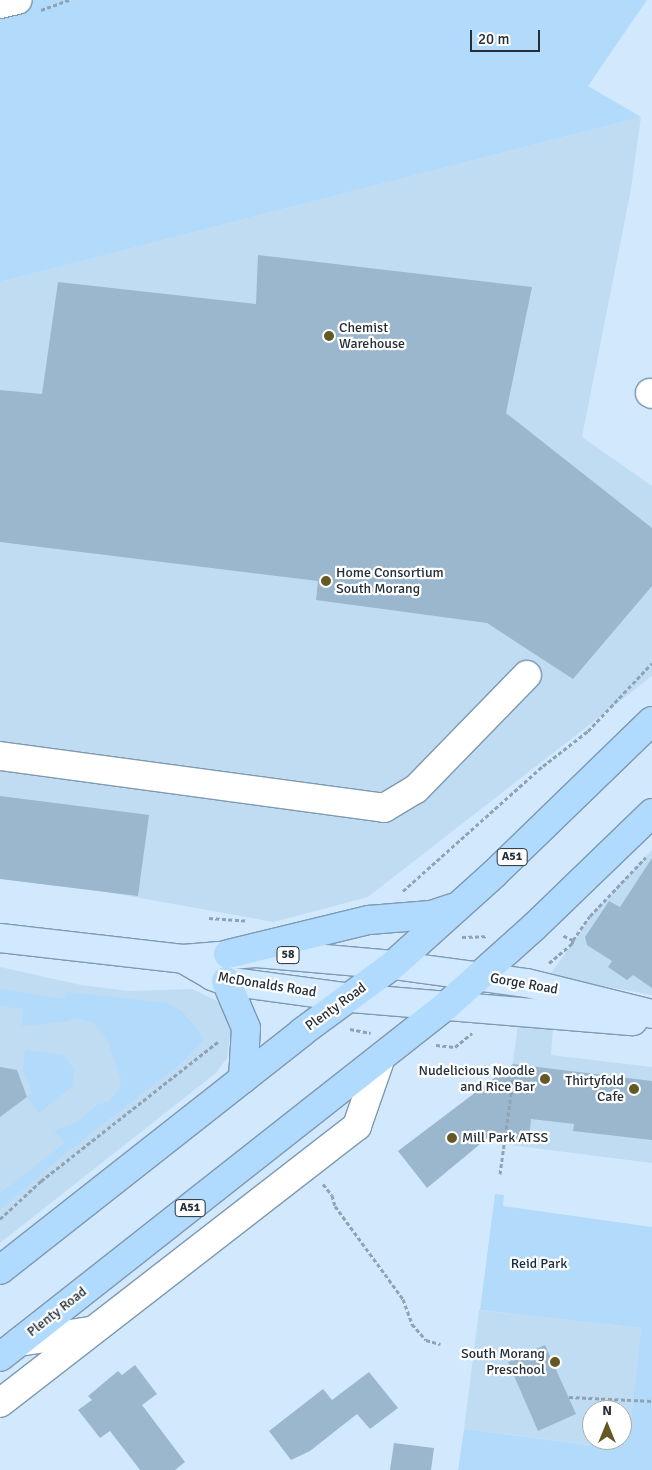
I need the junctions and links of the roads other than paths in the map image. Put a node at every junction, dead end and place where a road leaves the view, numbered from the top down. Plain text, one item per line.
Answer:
1 (18, 0) edge
2 (0, 4) edge
3 (527, 675) dead end
4 (652, 721) edge
5 (0, 756) edge
6 (652, 814) edge
7 (456, 908) junction
8 (0, 938) edge
9 (228, 954) junction
10 (182, 959) junction
11 (393, 965) junction
12 (481, 976) junction
13 (226, 981) junction
14 (351, 998) junction
15 (447, 1005) junction
16 (652, 1014) edge
17 (652, 1021) edge
18 (380, 1060) junction
19 (243, 1078) junction
20 (0, 1270) edge
21 (93, 1331) junction
22 (9, 1349) edge
23 (0, 1403) edge

1 - 2 street
3 - 5 street
4 - 7 highway, Plenty Road / A51
6 - 12 highway, Plenty Road / A51
7 - 9 highway
7 - 11 highway, Plenty Road / A51
8 - 10 main road, McDonalds Road / 58
9 - 10 main road, McDonalds Road / 58
9 - 11 main road, McDonalds Road / 58
10 - 13 main road, McDonalds Road / 58
11 - 12 main road, Gorge Road / 58
11 - 14 highway, Plenty Road / A51
12 - 15 highway, Plenty Road / A51
12 - 16 main road, Gorge Road / 58
13 - 14 main road, McDonalds Road / 58
13 - 19 highway
14 - 15 main road, McDonalds Road / 58
14 - 19 highway, Plenty Road / A51
15 - 17 main road, Gorge Road / 58
15 - 18 highway, Plenty Road / A51
18 - 21 street, Plenty Road
18 - 22 highway, Plenty Road / A51
19 - 20 highway, Plenty Road / A51
21 - 22 street, Plenty Road
21 - 23 street, Plenty Road

